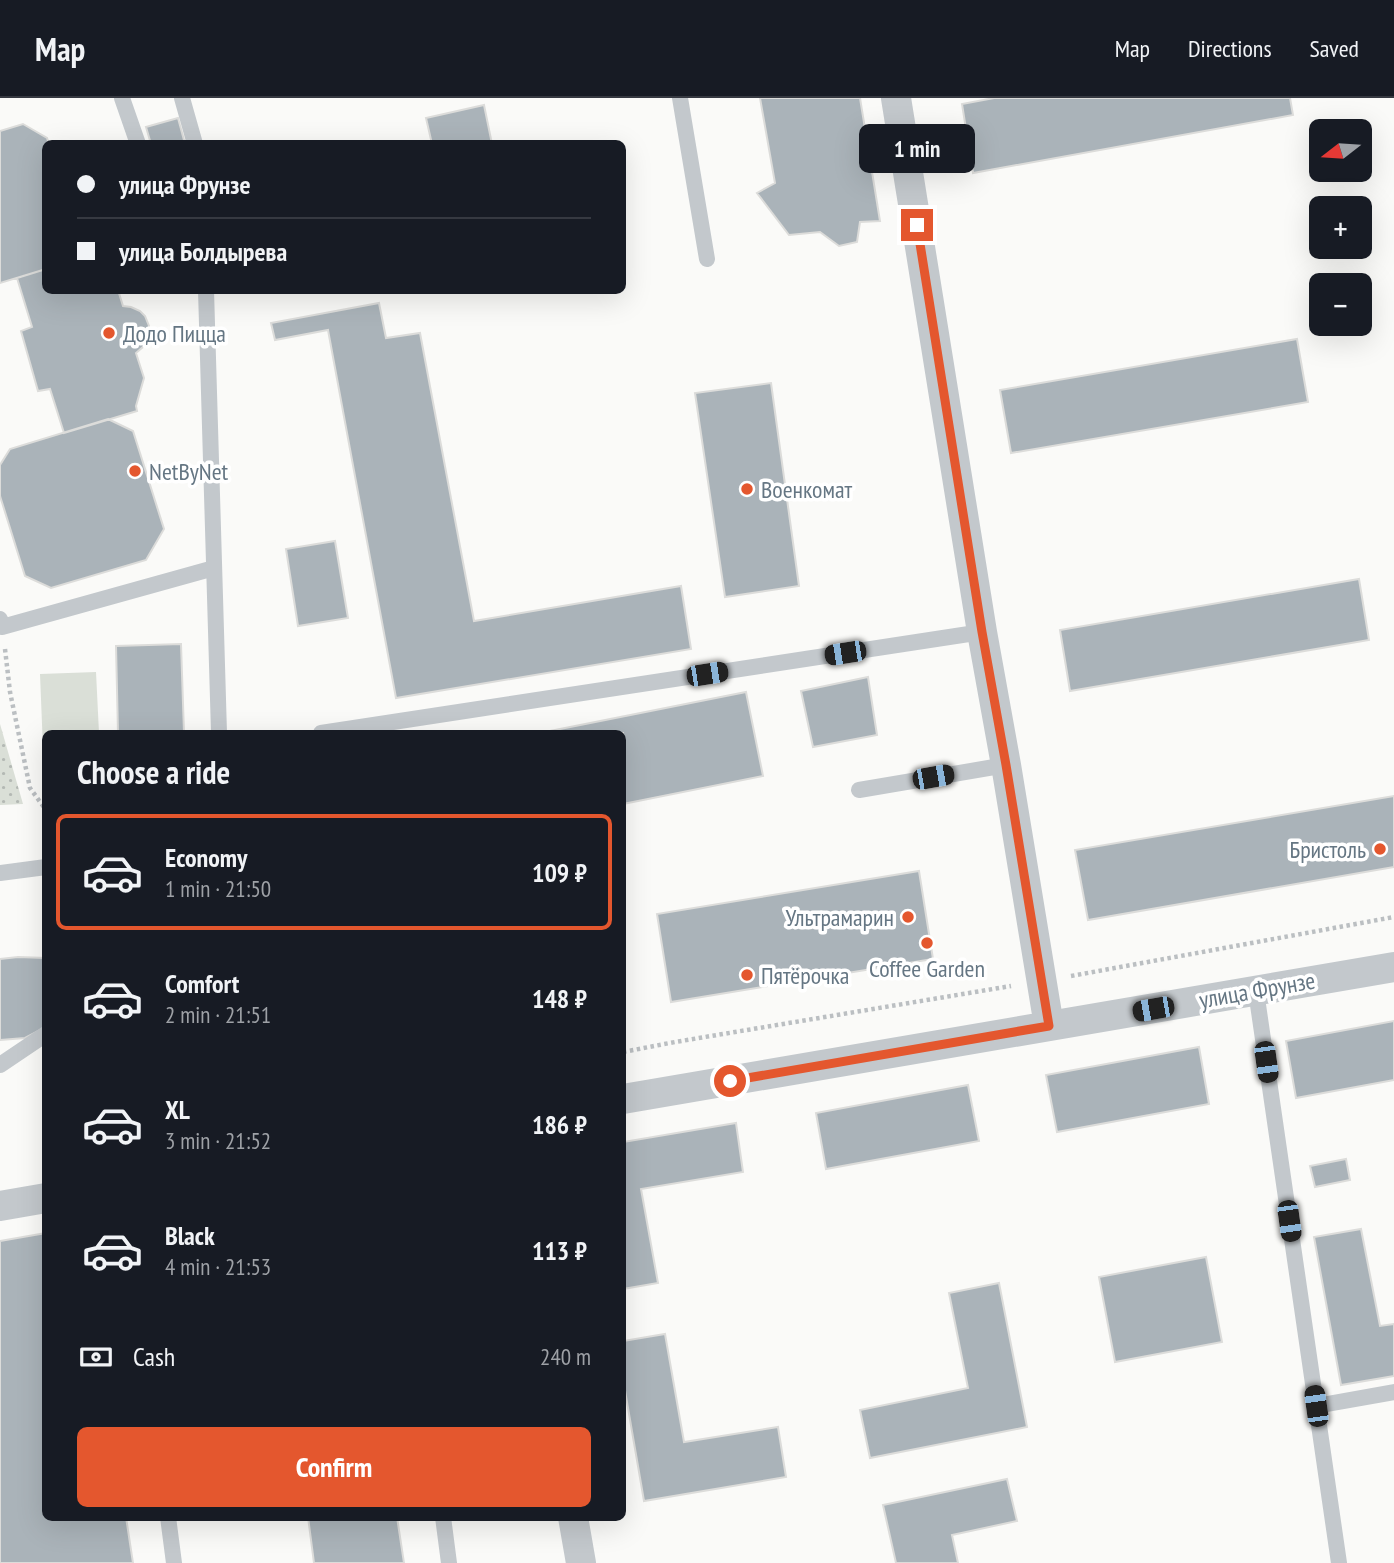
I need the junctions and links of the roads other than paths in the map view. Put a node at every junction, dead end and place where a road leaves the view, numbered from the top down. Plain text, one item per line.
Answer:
1 (122, 98) edge
2 (182, 98) edge
3 (680, 98) edge
4 (896, 98) edge
5 (137, 140) edge
6 (194, 140) edge
7 (707, 259) dead end
8 (196, 294) edge
9 (206, 294) edge
10 (208, 326) junction
11 (214, 568) junction
12 (1, 623) edge
13 (982, 632) junction
14 (219, 730) edge
15 (341, 730) edge
16 (1006, 765) junction
17 (859, 790) dead end
18 (42, 868) edge
19 (0, 873) edge
20 (1394, 967) edge
21 (1256, 991) junction
22 (1049, 1026) junction
23 (42, 1037) edge
24 (0, 1065) edge
25 (626, 1098) edge
26 (42, 1199) edge
27 (0, 1206) edge
28 (1394, 1392) edge
29 (1316, 1406) junction
30 (168, 1521) edge
31 (444, 1521) edge
32 (574, 1521) edge
33 (174, 1563) edge
34 (450, 1563) edge
35 (581, 1563) edge
36 (1339, 1563) edge

1 - 5 lane
2 - 6 lane
3 - 7 lane
4 - 13 street
8 - 10 lane
9 - 10 lane
10 - 11 lane
11 - 12 lane
11 - 14 lane
13 - 15 lane
13 - 16 street
16 - 17 lane
16 - 22 street
18 - 19 lane
20 - 21 street, улица Фрунзе
21 - 22 street, улица Фрунзе
21 - 29 lane
22 - 25 street, улица Фрунзе
23 - 24 lane
26 - 27 street
28 - 29 lane
29 - 36 lane
30 - 33 lane
31 - 34 lane
32 - 35 street

